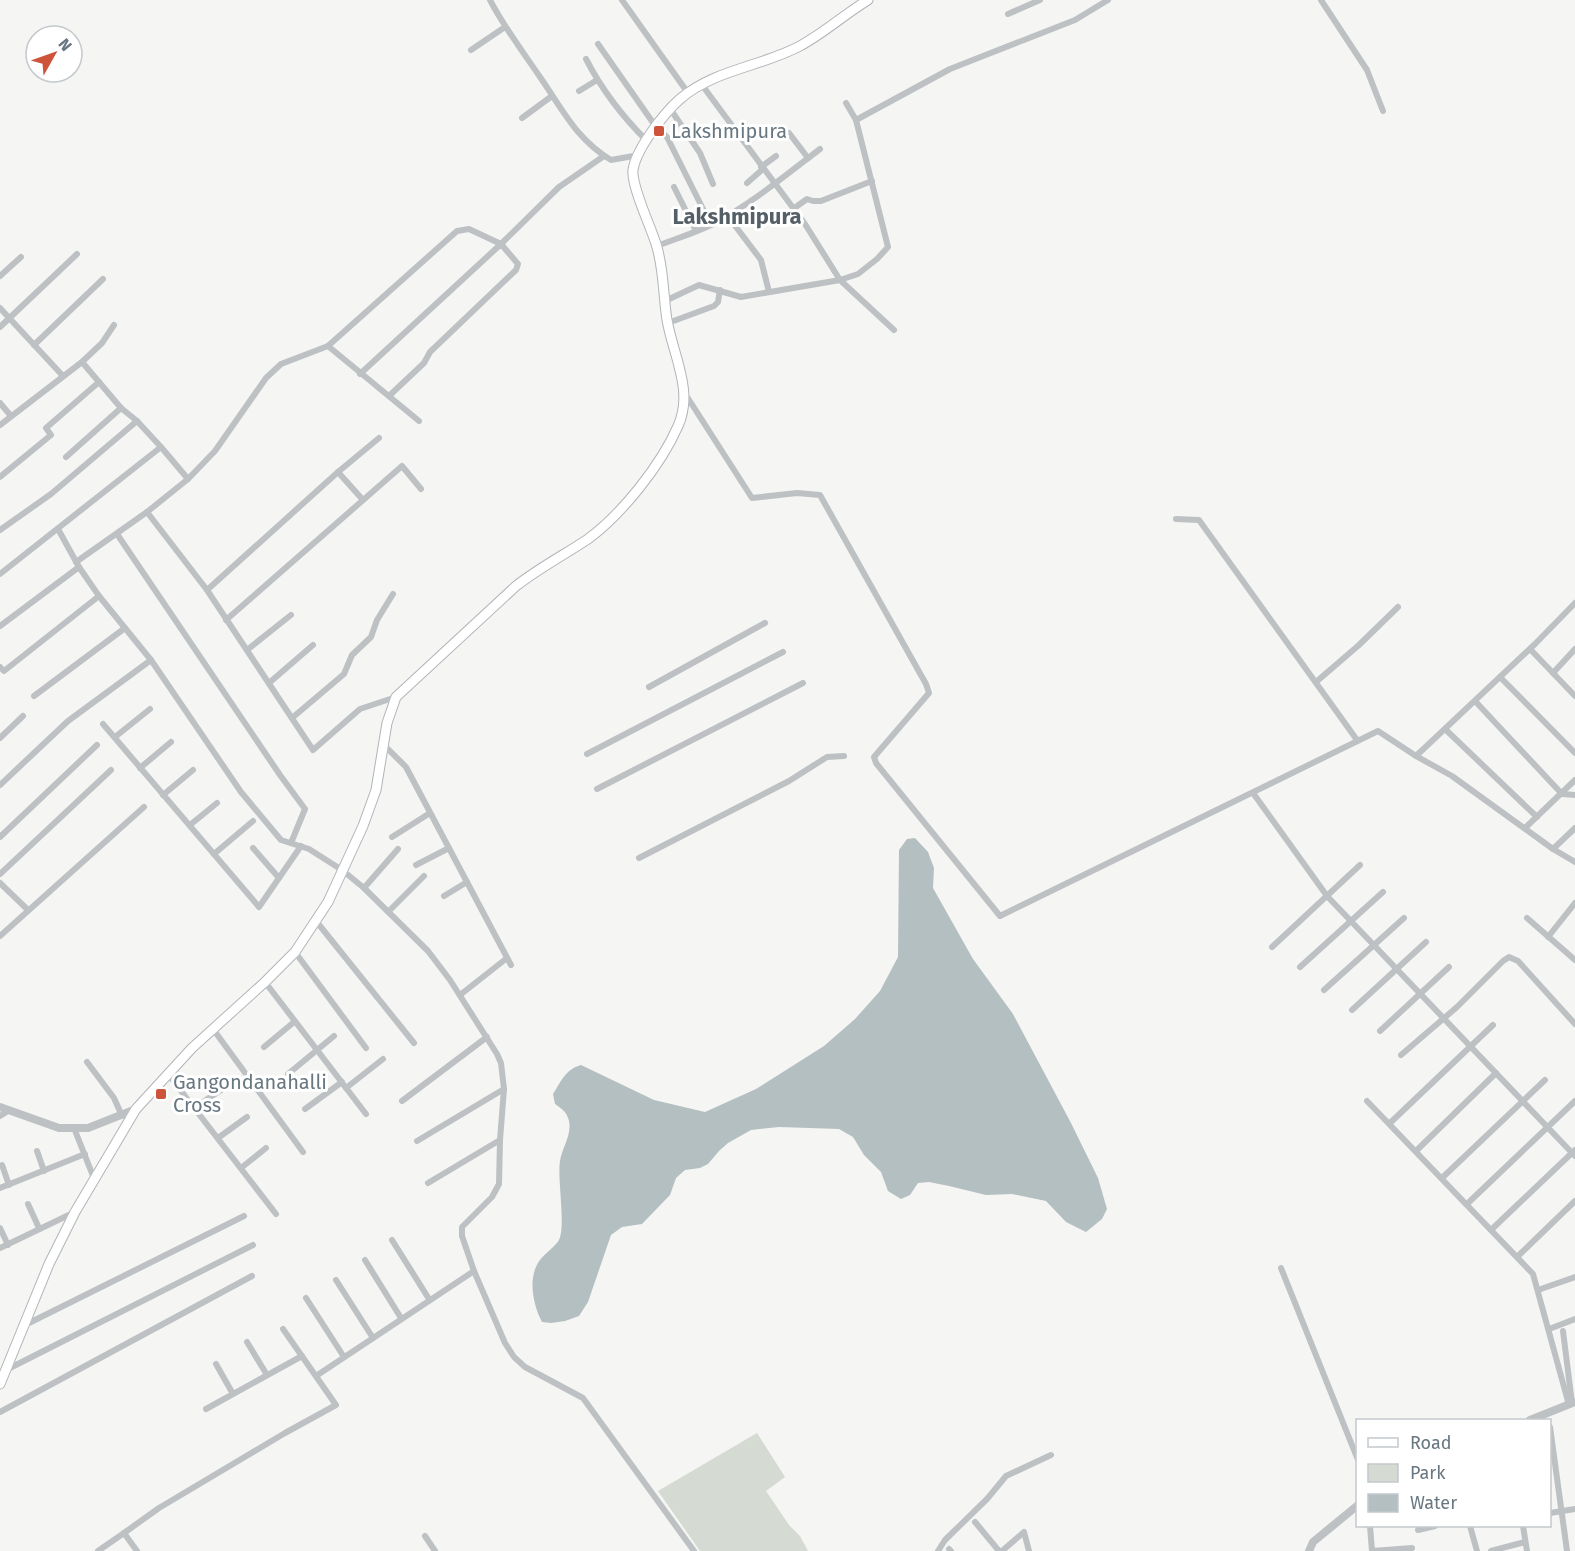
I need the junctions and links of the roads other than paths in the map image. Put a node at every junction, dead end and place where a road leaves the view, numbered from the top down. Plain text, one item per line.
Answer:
1 (490, 0) edge
2 (622, 0) edge
3 (868, 0) edge
4 (1041, 0) edge
5 (1108, 0) edge
6 (1321, 0) edge
7 (1008, 14) dead end
8 (505, 27) junction
9 (598, 44) dead end
10 (471, 50) dead end
11 (586, 59) dead end
12 (597, 80) junction
13 (702, 85) junction
14 (579, 91) dead end
15 (688, 93) junction
16 (552, 96) junction
17 (846, 103) dead end
18 (671, 110) junction
19 (1383, 111) dead end
20 (522, 118) dead end
21 (856, 120) junction
22 (656, 127) junction
23 (789, 133) dead end
24 (646, 140) junction
25 (820, 149) dead end
26 (639, 155) junction
27 (604, 156) junction
28 (776, 156) dead end
29 (808, 158) junction
30 (762, 168) junction
31 (872, 181) junction
32 (747, 183) dead end
33 (713, 184) dead end
34 (774, 184) junction
35 (674, 187) dead end
36 (793, 209) junction
37 (727, 215) junction
38 (711, 225) junction
39 (696, 231) junction
40 (501, 244) junction
41 (657, 246) junction
42 (77, 254) dead end
43 (21, 256) dead end
44 (0, 276) edge
45 (102, 279) dead end
46 (840, 280) junction
47 (720, 290) junction
48 (769, 292) junction
49 (665, 301) junction
50 (0, 309) edge
51 (9, 318) junction
52 (668, 323) junction
53 (114, 325) dead end
54 (0, 327) edge
55 (894, 330) dead end
56 (34, 345) junction
57 (328, 346) junction
58 (82, 362) junction
59 (360, 374) junction
60 (63, 376) junction
61 (99, 382) junction
62 (684, 391) junction
63 (389, 396) junction
64 (0, 403) edge
65 (121, 408) junction
66 (11, 416) junction
67 (137, 421) junction
68 (419, 421) dead end
69 (0, 425) edge
70 (379, 438) dead end
71 (162, 447) junction
72 (66, 457) dead end
73 (338, 472) junction
74 (0, 477) edge
75 (188, 479) junction
76 (421, 489) dead end
77 (363, 500) junction
78 (147, 512) junction
79 (1176, 519) dead end
80 (58, 529) junction
81 (0, 531) edge
82 (117, 534) junction
83 (78, 565) junction
84 (0, 574) edge
85 (207, 590) junction
86 (393, 594) dead end
87 (99, 596) junction
88 (1575, 603) edge
89 (1398, 607) dead end
90 (291, 615) dead end
91 (226, 620) junction
92 (765, 623) dead end
93 (0, 626) edge
94 (125, 628) junction
95 (313, 645) dead end
96 (1530, 649) junction
97 (247, 650) junction
98 (1575, 650) edge
99 (783, 652) dead end
100 (151, 660) junction
101 (1, 671) edge
102 (1553, 673) junction
103 (1500, 677) junction
104 (1316, 682) junction
105 (269, 683) junction
106 (803, 683) dead end
107 (649, 687) dead end
108 (34, 696) dead end
109 (1575, 696) edge
110 (396, 697) junction
111 (1475, 701) junction
112 (150, 709) dead end
113 (23, 716) dead end
114 (291, 718) junction
115 (103, 724) dead end
116 (1445, 729) junction
117 (115, 737) junction
118 (0, 738) edge
119 (1357, 740) junction
120 (171, 742) dead end
121 (383, 744) junction
122 (97, 745) dead end
123 (1575, 753) edge
124 (587, 754) dead end
125 (844, 756) dead end
126 (1416, 756) junction
127 (140, 768) junction
128 (111, 770) dead end
129 (193, 770) dead end
130 (1575, 780) edge
131 (1, 783) edge
132 (597, 789) dead end
133 (1253, 793) junction
134 (1562, 794) junction
135 (163, 795) junction
136 (1575, 795) edge
137 (217, 803) dead end
138 (144, 807) dead end
139 (430, 813) junction
140 (1537, 817) junction
141 (253, 821) dead end
142 (190, 825) junction
143 (1525, 828) junction
144 (1575, 828) edge
145 (0, 837) edge
146 (392, 837) dead end
147 (291, 843) junction
148 (301, 846) junction
149 (253, 848) dead end
150 (449, 848) junction
151 (399, 849) dead end
152 (1553, 849) junction
153 (214, 854) junction
154 (639, 858) dead end
155 (1575, 862) edge
156 (416, 865) dead end
157 (1360, 865) dead end
158 (342, 870) junction
159 (0, 874) edge
160 (424, 876) dead end
161 (279, 878) junction
162 (467, 882) junction
163 (0, 883) edge
164 (364, 888) junction
165 (1383, 891) dead end
166 (444, 896) dead end
167 (1327, 896) junction
168 (1575, 903) edge
169 (28, 910) junction
170 (388, 912) junction
171 (1404, 918) dead end
172 (1527, 918) dead end
173 (316, 921) junction
174 (1351, 921) junction
175 (0, 936) edge
176 (1548, 937) junction
177 (1426, 942) dead end
178 (1375, 946) junction
179 (1272, 947) dead end
180 (295, 952) junction
181 (507, 958) junction
182 (1575, 960) edge
183 (510, 965) dead end
184 (1300, 967) dead end
185 (1449, 967) dead end
186 (1397, 969) junction
187 (265, 982) junction
188 (1324, 990) dead end
189 (1420, 993) junction
190 (460, 995) junction
191 (1352, 1010) dead end
192 (1444, 1017) junction
193 (294, 1022) junction
194 (1575, 1024) edge
195 (1493, 1025) dead end
196 (213, 1029) junction
197 (1380, 1030) dead end
198 (334, 1036) dead end
199 (487, 1037) junction
200 (414, 1043) dead end
201 (1472, 1046) junction
202 (264, 1047) dead end
203 (366, 1048) dead end
204 (317, 1051) junction
205 (1401, 1055) dead end
206 (383, 1059) dead end
207 (87, 1062) dead end
208 (1496, 1073) junction
209 (168, 1074) junction
210 (288, 1074) dead end
211 (1545, 1080) dead end
212 (344, 1085) junction
213 (227, 1086) dead end
214 (504, 1089) junction
215 (402, 1101) dead end
216 (1367, 1101) dead end
217 (1521, 1101) junction
218 (1575, 1101) edge
219 (194, 1108) junction
220 (4, 1109) edge
221 (305, 1109) dead end
222 (136, 1110) junction
223 (366, 1114) dead end
224 (0, 1116) edge
225 (122, 1116) junction
226 (248, 1116) dead end
227 (1390, 1123) junction
228 (1547, 1127) junction
229 (74, 1128) junction
230 (218, 1138) junction
231 (500, 1140) junction
232 (417, 1141) dead end
233 (266, 1148) dead end
234 (37, 1151) dead end
235 (1416, 1151) junction
236 (303, 1152) dead end
237 (1574, 1153) edge
238 (85, 1154) junction
239 (2, 1165) dead end
240 (241, 1168) junction
241 (44, 1171) junction
242 (1442, 1178) junction
243 (95, 1181) junction
244 (429, 1183) dead end
245 (9, 1185) junction
246 (0, 1188) edge
247 (1575, 1201) edge
248 (28, 1204) dead end
249 (1467, 1204) junction
250 (75, 1212) junction
251 (276, 1214) dead end
252 (244, 1216) dead end
253 (0, 1228) edge
254 (39, 1228) junction
255 (1491, 1230) junction
256 (392, 1240) dead end
257 (8, 1245) junction
258 (253, 1245) dead end
259 (0, 1248) edge
260 (1517, 1257) junction
261 (365, 1260) dead end
262 (1281, 1268) dead end
263 (474, 1271) junction
264 (252, 1276) dead end
265 (1575, 1277) edge
266 (336, 1280) dead end
267 (1538, 1290) junction
268 (306, 1298) dead end
269 (429, 1299) junction
270 (401, 1318) junction
271 (1575, 1319) edge
272 (22, 1327) junction
273 (283, 1329) dead end
274 (1549, 1329) junction
275 (1563, 1331) dead end
276 (373, 1338) junction
277 (247, 1342) dead end
278 (302, 1356) junction
279 (344, 1357) junction
280 (1575, 1362) edge
281 (216, 1364) dead end
282 (1567, 1365) junction
283 (6, 1370) junction
284 (267, 1375) junction
285 (316, 1376) junction
286 (0, 1384) edge
287 (233, 1394) junction
288 (1572, 1403) edge
289 (206, 1409) dead end
290 (0, 1412) edge
291 (1548, 1417) edge
292 (1551, 1435) edge
293 (1051, 1455) dead end
294 (1356, 1455) edge
295 (1356, 1507) edge
296 (1575, 1509) edge
297 (1560, 1511) junction
298 (1551, 1513) edge
299 (975, 1522) dead end
300 (1370, 1527) edge
301 (1431, 1527) edge
302 (1470, 1527) edge
303 (1523, 1527) edge
304 (1419, 1530) dead end
305 (124, 1533) junction
306 (425, 1536) dead end
307 (1525, 1542) junction
308 (1412, 1548) dead end
309 (98, 1551) edge
310 (137, 1551) edge
311 (435, 1551) edge
312 (694, 1551) edge
313 (938, 1551) edge
314 (1000, 1551) edge
315 (1029, 1551) edge
316 (1309, 1551) edge
317 (1477, 1551) edge
318 (1491, 1551) edge
319 (1527, 1551) edge
320 (1567, 1551) edge

1 - 8 street
2 - 15 street
3 - 13 main road
4 - 7 street
5 - 21 street
6 - 19 street
8 - 10 street
8 - 16 street
9 - 22 street
11 - 12 street
12 - 14 street
12 - 24 street
13 - 15 main road
13 - 30 street
15 - 18 main road
16 - 20 street
16 - 27 street
17 - 21 street
18 - 22 main road
18 - 33 street
21 - 31 street
22 - 24 main road
22 - 38 street
23 - 29 street
24 - 26 main road
25 - 29 street
26 - 27 street
26 - 41 main road
27 - 40 street
28 - 30 street
29 - 34 street
30 - 32 street
30 - 34 street
31 - 36 street
31 - 46 street
34 - 36 street
34 - 37 street
35 - 39 street
36 - 46 street
37 - 38 street
37 - 48 street
38 - 39 street
39 - 41 street
40 - 57 street
40 - 59 street
40 - 63 street
41 - 49 main road
42 - 51 street
43 - 44 street
45 - 56 street
46 - 48 street
46 - 55 street
47 - 48 street
47 - 49 street
47 - 52 street
49 - 52 main road
50 - 51 street
51 - 54 street
51 - 56 street
52 - 62 main road
53 - 58 street
56 - 60 street
57 - 59 street
57 - 75 street
58 - 60 street
58 - 61 street
59 - 63 street
60 - 66 street
61 - 65 street
61 - 74 street
62 - 110 main road
62 - 133 street
63 - 68 street
64 - 66 street
65 - 67 street
65 - 72 street
66 - 69 street
67 - 71 street
67 - 81 street
70 - 73 street
71 - 75 street
71 - 80 street
73 - 77 street
73 - 85 street
75 - 78 street
76 - 77 street
77 - 91 street
78 - 82 street
78 - 85 street
79 - 104 street
80 - 83 street
80 - 84 street
82 - 83 street
82 - 147 street
83 - 87 street
83 - 93 street
85 - 91 street
86 - 114 street
87 - 94 street
87 - 101 street
88 - 96 street
89 - 104 street
90 - 97 street
91 - 97 street
92 - 107 street
94 - 100 street
94 - 108 street
95 - 105 street
96 - 102 street
96 - 103 street
97 - 105 street
98 - 102 street
99 - 124 street
100 - 131 street
100 - 147 street
102 - 109 street
103 - 111 street
103 - 123 street
104 - 119 street
105 - 114 street
106 - 132 street
110 - 114 street
110 - 121 main road
111 - 116 street
111 - 134 street
112 - 117 street
113 - 118 street
115 - 117 street
116 - 126 street
116 - 140 street
117 - 127 street
119 - 126 street
119 - 133 street
120 - 127 street
121 - 139 street
121 - 158 main road
122 - 145 street
125 - 154 street
126 - 143 street
127 - 135 street
128 - 159 street
129 - 135 street
130 - 134 street
133 - 167 street
134 - 136 street
134 - 140 street
135 - 142 street
137 - 142 street
138 - 169 street
139 - 146 street
139 - 150 street
140 - 143 street
141 - 153 street
142 - 153 street
143 - 152 street
144 - 152 street
147 - 148 street
148 - 158 street
148 - 161 street
149 - 161 street
150 - 156 street
150 - 162 street
151 - 164 street
152 - 155 street
153 - 161 street
157 - 167 street
158 - 164 street
158 - 173 main road
160 - 170 street
162 - 166 street
162 - 181 street
163 - 169 street
164 - 170 street
165 - 174 street
167 - 174 street
167 - 179 street
168 - 176 street
169 - 175 street
170 - 190 street
171 - 178 street
172 - 176 street
173 - 180 main road
173 - 200 street
174 - 178 street
174 - 184 street
176 - 182 street
177 - 186 street
178 - 186 street
178 - 188 street
180 - 187 main road
180 - 203 street
181 - 183 street
181 - 190 street
185 - 189 street
186 - 189 street
186 - 191 street
187 - 193 street
187 - 196 main road
189 - 192 street
189 - 197 street
190 - 199 street
192 - 194 street
192 - 201 street
192 - 205 street
193 - 202 street
193 - 204 street
195 - 201 street
196 - 209 main road
196 - 236 street
198 - 204 street
199 - 214 street
199 - 215 street
201 - 208 street
201 - 227 street
204 - 210 street
204 - 212 street
206 - 212 street
207 - 225 street
208 - 217 street
208 - 235 street
209 - 219 street
209 - 222 main road
211 - 217 street
212 - 221 street
212 - 223 street
213 - 219 street
214 - 231 street
214 - 232 street
216 - 227 street
217 - 228 street
217 - 242 street
218 - 228 street
219 - 230 street
220 - 224 street
220 - 229 street
222 - 225 street
222 - 243 main road
225 - 229 street
226 - 230 street
227 - 235 street
228 - 237 street
228 - 249 street
229 - 238 street
230 - 240 street
231 - 244 street
231 - 263 street
233 - 240 street
234 - 241 street
235 - 242 street
237 - 255 street
238 - 241 street
238 - 243 street
239 - 245 street
240 - 251 street
241 - 245 street
242 - 249 street
243 - 250 main road
245 - 246 street
247 - 260 street
248 - 254 street
249 - 255 street
250 - 254 street
250 - 272 main road
252 - 272 street
253 - 257 street
254 - 257 street
255 - 260 street
256 - 269 street
257 - 259 street
258 - 283 street
260 - 267 street
261 - 270 street
262 - 294 street
263 - 269 street
263 - 312 street
264 - 290 street
265 - 267 street
266 - 276 street
267 - 274 street
268 - 279 street
269 - 270 street
270 - 276 street
271 - 274 street
272 - 283 main road
273 - 278 street
274 - 288 street
275 - 282 street
276 - 279 street
277 - 284 street
278 - 284 street
278 - 285 street
279 - 285 street
280 - 282 street
281 - 287 street
282 - 288 street
283 - 286 main road
284 - 287 street
285 - 305 street
287 - 289 street
288 - 291 street
292 - 297 street
293 - 313 street
295 - 316 street
296 - 297 street
297 - 298 street
297 - 320 street
299 - 314 street
300 - 308 street
301 - 304 street
302 - 317 street
303 - 307 street
305 - 309 street
305 - 310 street
306 - 311 street
307 - 318 street
307 - 319 street
314 - 315 street

